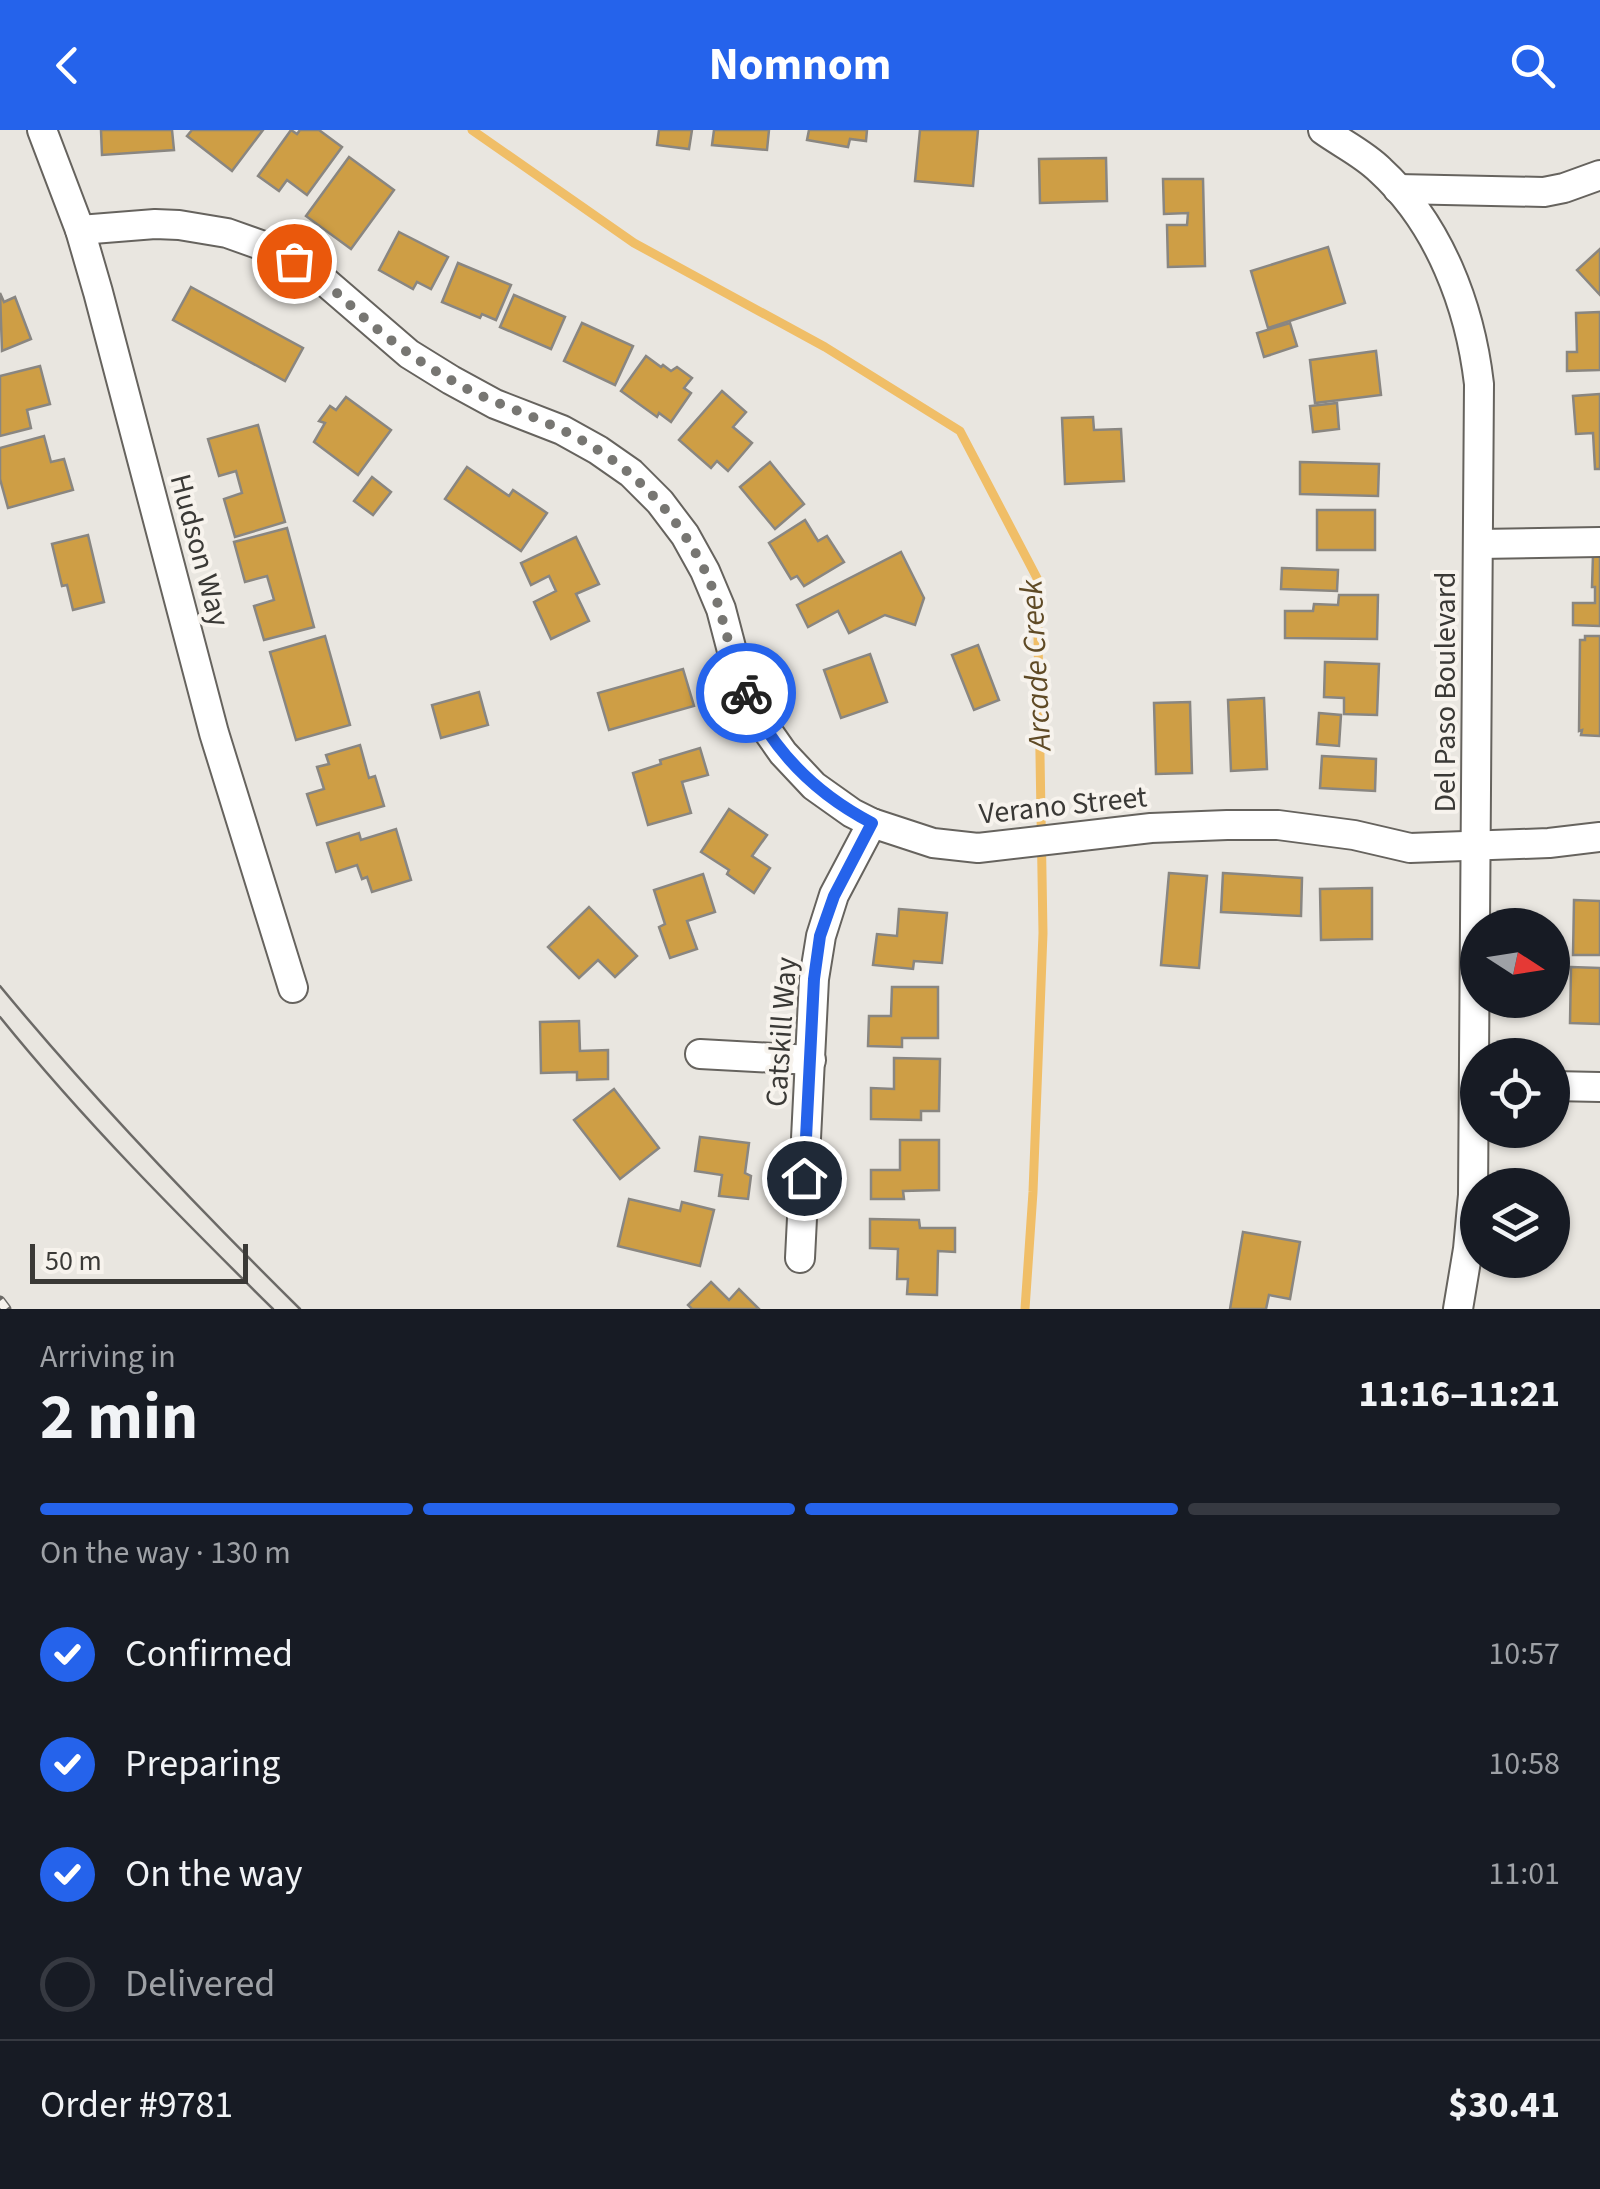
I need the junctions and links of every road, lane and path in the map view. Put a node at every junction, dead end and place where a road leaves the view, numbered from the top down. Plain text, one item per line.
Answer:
1 (42, 130) edge
2 (1323, 130) edge
3 (1600, 174) edge
4 (1398, 189) junction
5 (80, 230) junction
6 (1600, 542) edge
7 (1478, 544) junction
8 (872, 823) junction
9 (1600, 837) edge
10 (1477, 846) junction
11 (293, 988) dead end
12 (1476, 1038) edge
13 (700, 1054) dead end
14 (810, 1060) junction
15 (1570, 1086) edge
16 (1600, 1087) edge
17 (1474, 1148) edge
18 (800, 1258) dead end
19 (1458, 1309) edge

1 - 5 street, Hudson Way
2 - 4 street, Del Paso Boulevard
3 - 4 street
4 - 7 street, Del Paso Boulevard
5 - 8 street, Verano Street
5 - 11 street, Hudson Way
6 - 7 street
7 - 10 street, Del Paso Boulevard
8 - 10 street, Verano Street
8 - 14 street, Catskill Way
9 - 10 street, Verano Street
10 - 12 street, Del Paso Boulevard
13 - 14 street
14 - 18 street, Catskill Way
15 - 16 street
17 - 19 street, Del Paso Boulevard

